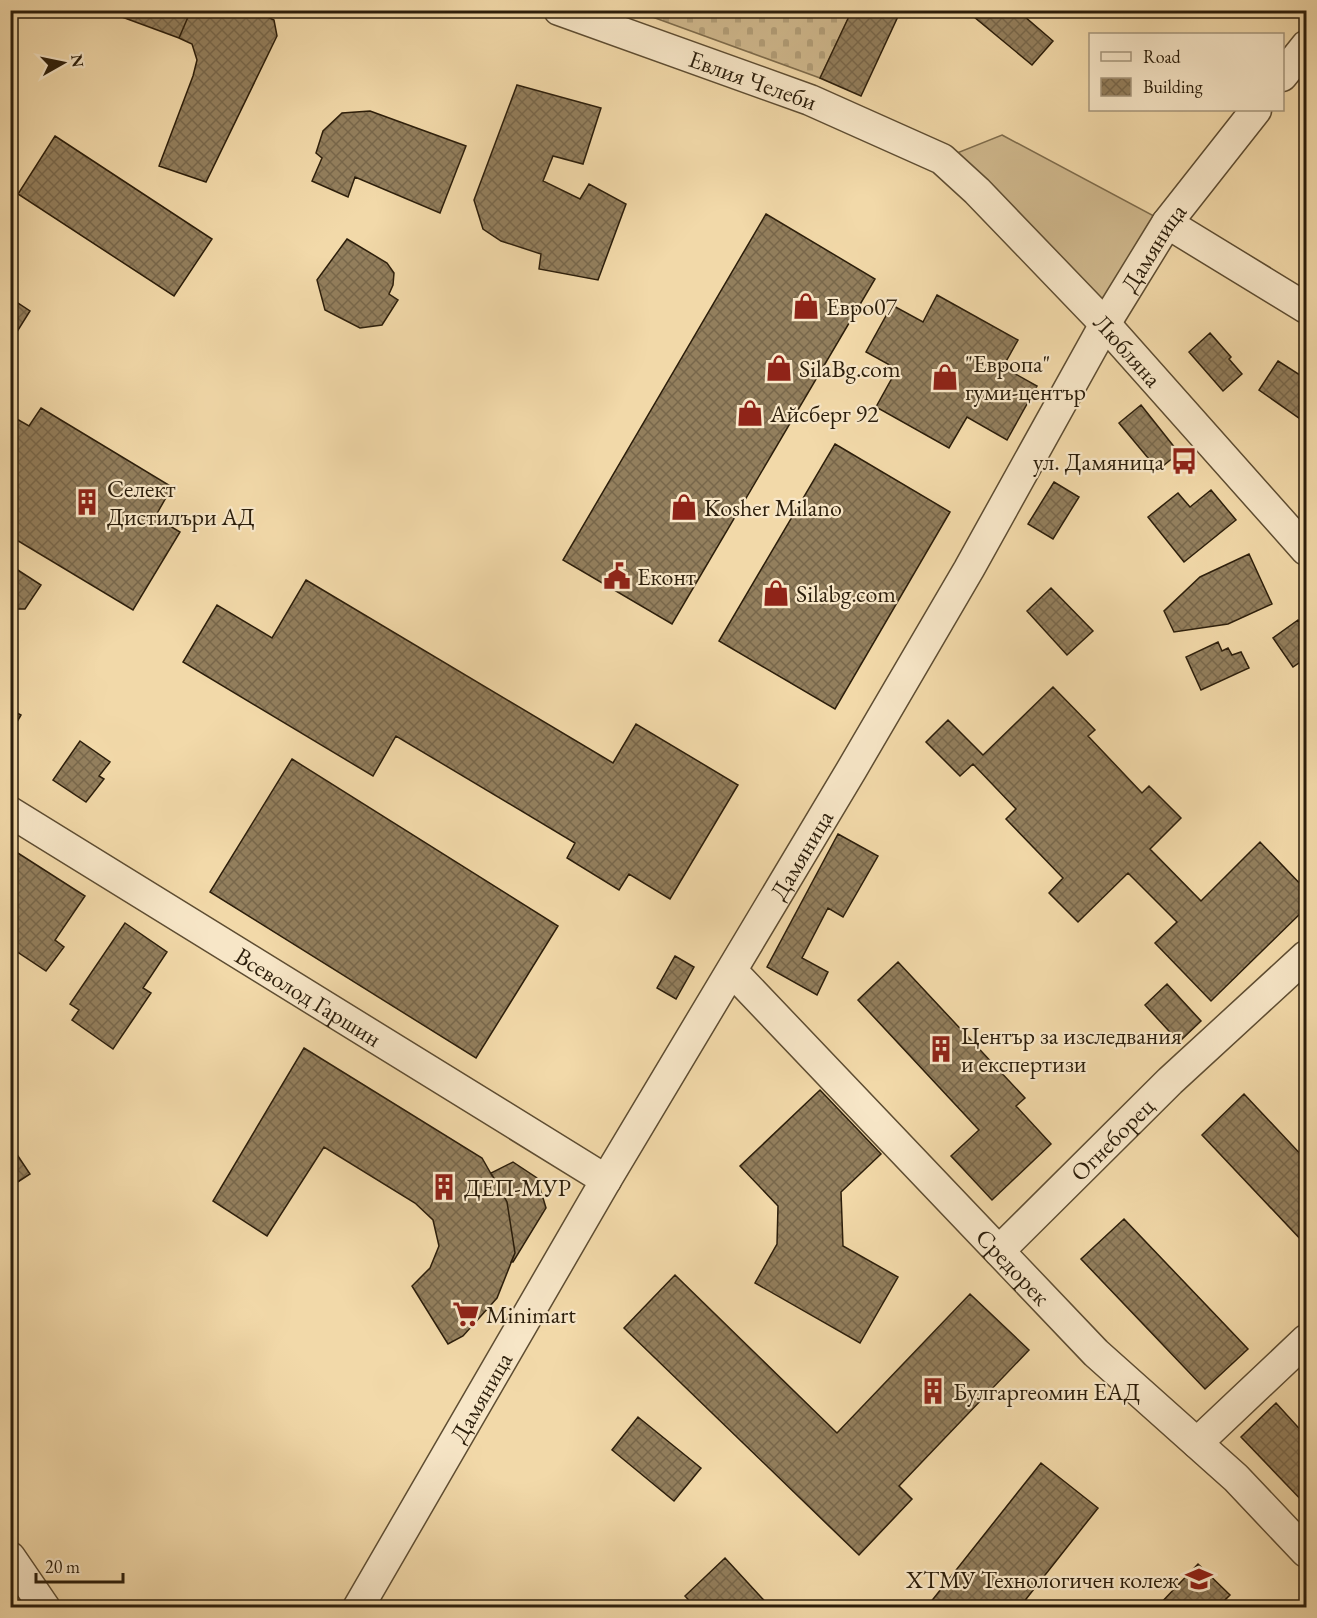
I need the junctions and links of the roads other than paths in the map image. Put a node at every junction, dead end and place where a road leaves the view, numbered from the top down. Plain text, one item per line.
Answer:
1 (560, 10) edge
2 (1306, 46) edge
3 (1284, 74) edge
4 (1255, 111) edge
5 (942, 159) joint
6 (1167, 223) junction
7 (1306, 308) edge
8 (1105, 324) junction
9 (1306, 550) edge
10 (10, 812) edge
11 (1306, 956) edge
12 (732, 971) junction
13 (606, 1180) junction
14 (999, 1251) junction
15 (1306, 1340) edge
16 (1197, 1443) junction
17 (1306, 1552) edge
18 (10, 1557) edge
19 (45, 1608) edge
20 (358, 1608) edge

1 - 5 street, Евлия Челеби
2 - 3 street
4 - 6 street, Дамяница
5 - 8 street, Любляна
6 - 7 street
6 - 8 street, Дамяница
8 - 9 street, Любляна
8 - 12 street, Дамяница
10 - 13 street, Всеволод Гаршин
11 - 14 street, Огнеборец
12 - 13 street, Дамяница
12 - 14 street, Средорек
13 - 20 street, Дамяница
14 - 16 street, Средорек
15 - 16 street
16 - 17 street, Средорек
18 - 19 street

